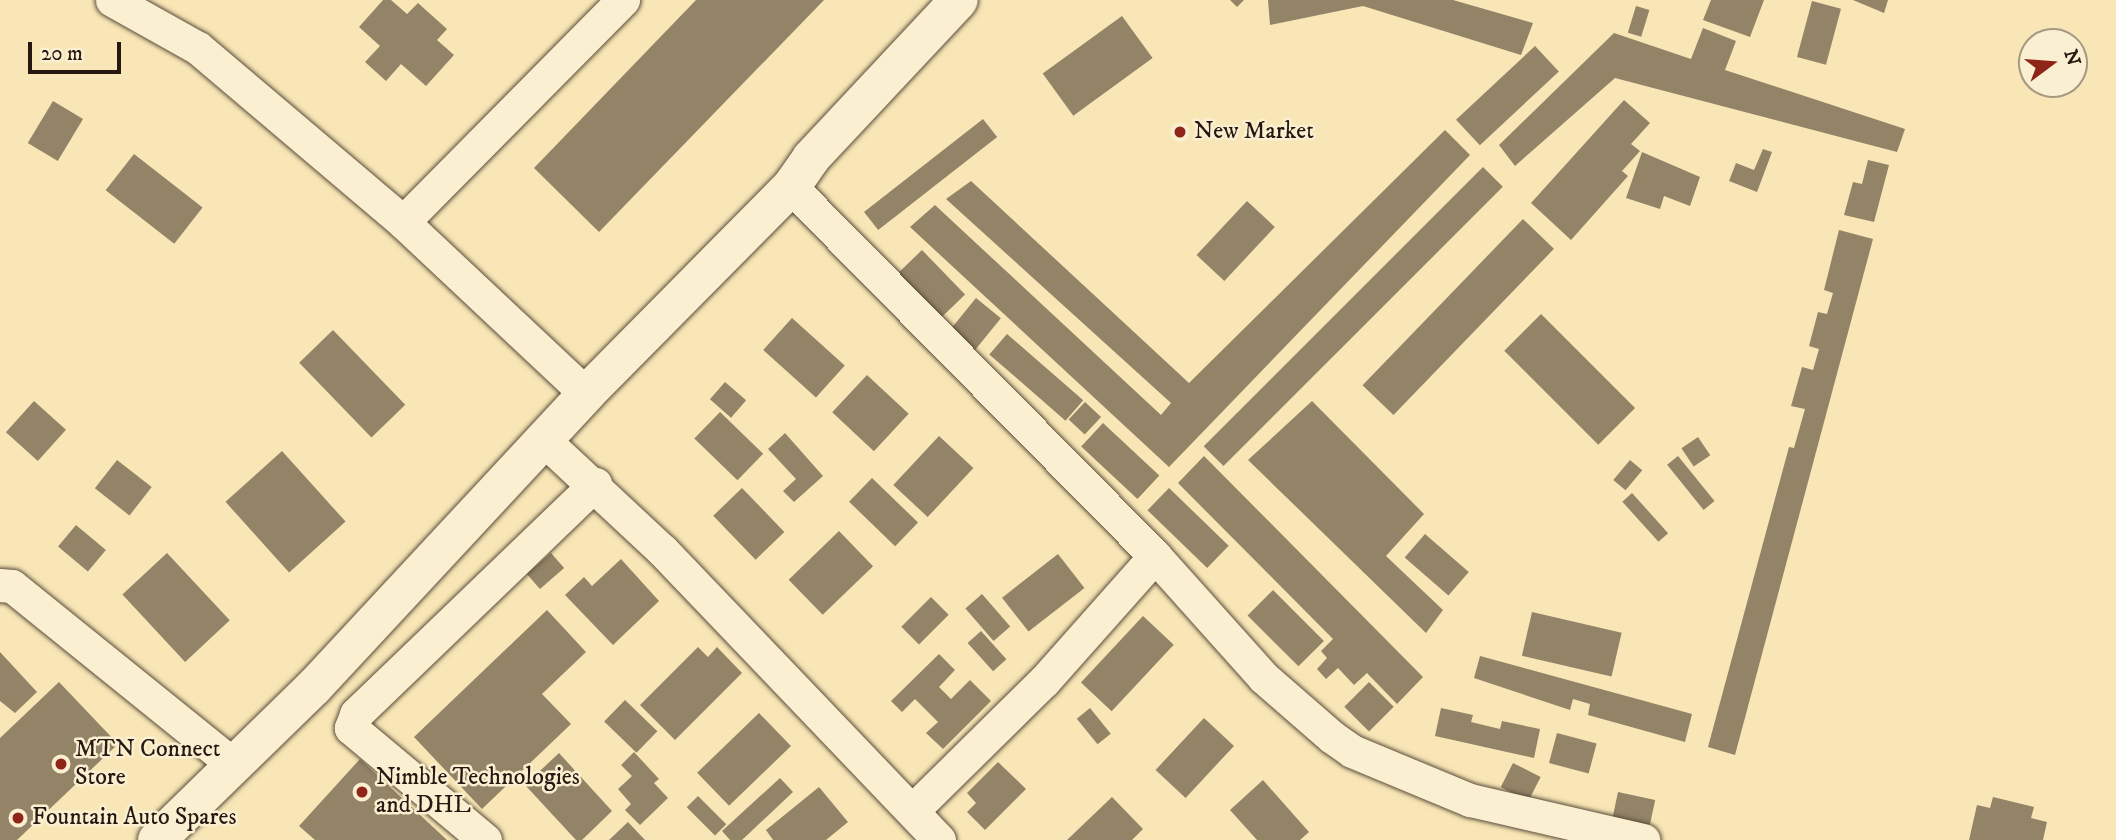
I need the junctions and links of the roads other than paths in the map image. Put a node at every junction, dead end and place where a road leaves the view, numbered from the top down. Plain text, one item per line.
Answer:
1 (623, 0) edge
2 (959, 0) edge
3 (128, 4) edge
4 (791, 187) junction
5 (403, 222) junction
6 (586, 394) junction
7 (546, 442) junction
8 (595, 484) junction
9 (1155, 556) junction
10 (0, 586) edge
11 (234, 765) junction
12 (913, 810) junction
13 (157, 840) edge
14 (485, 840) edge
15 (939, 840) edge
16 (1643, 840) edge

1 - 5 street
2 - 4 street
3 - 5 street
4 - 6 street
4 - 9 street
5 - 6 street
6 - 7 street
7 - 8 street
7 - 11 street
8 - 12 street
8 - 14 street
9 - 12 street
9 - 16 street
10 - 11 street
11 - 13 street
12 - 15 street

